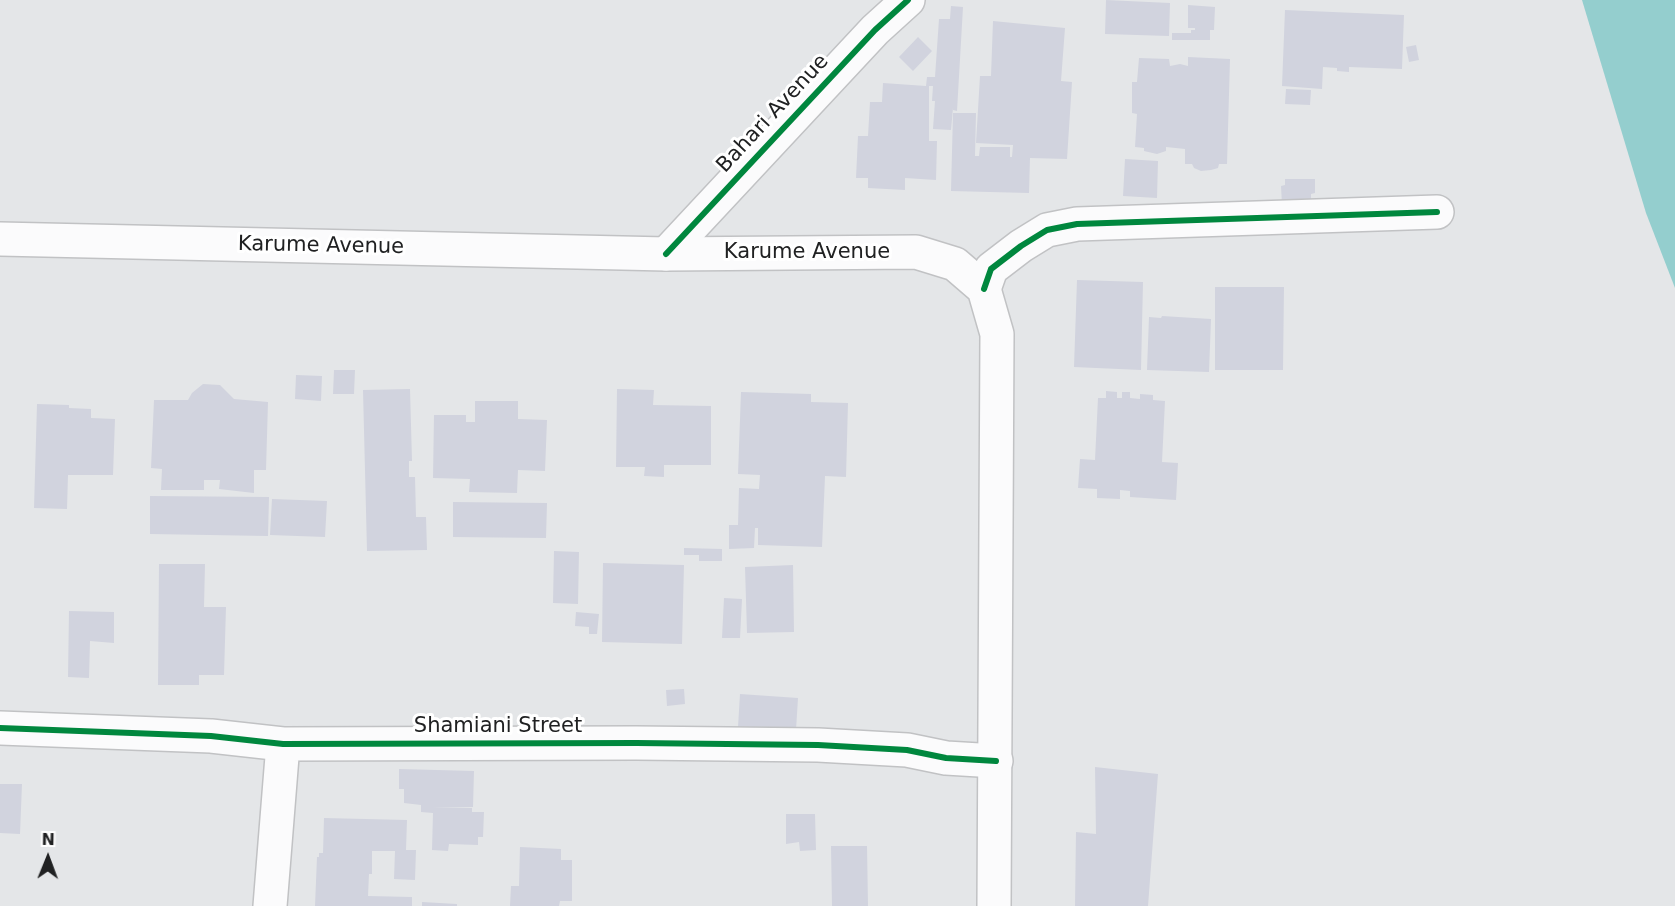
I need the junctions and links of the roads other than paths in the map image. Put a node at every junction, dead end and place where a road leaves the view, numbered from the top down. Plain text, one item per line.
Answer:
1 (908, 0) edge
2 (1437, 212) dead end
3 (0, 239) edge
4 (666, 254) junction
5 (984, 289) junction
6 (0, 728) edge
7 (283, 744) junction
8 (996, 761) junction
9 (270, 906) edge
10 (994, 906) edge

1 - 4 street, Bahari Avenue
2 - 5 street
3 - 4 street, Karume Avenue
4 - 5 street, Karume Avenue
5 - 8 street
6 - 7 street, Shamiani Street
7 - 8 street, Shamiani Street
7 - 9 street
8 - 10 street

